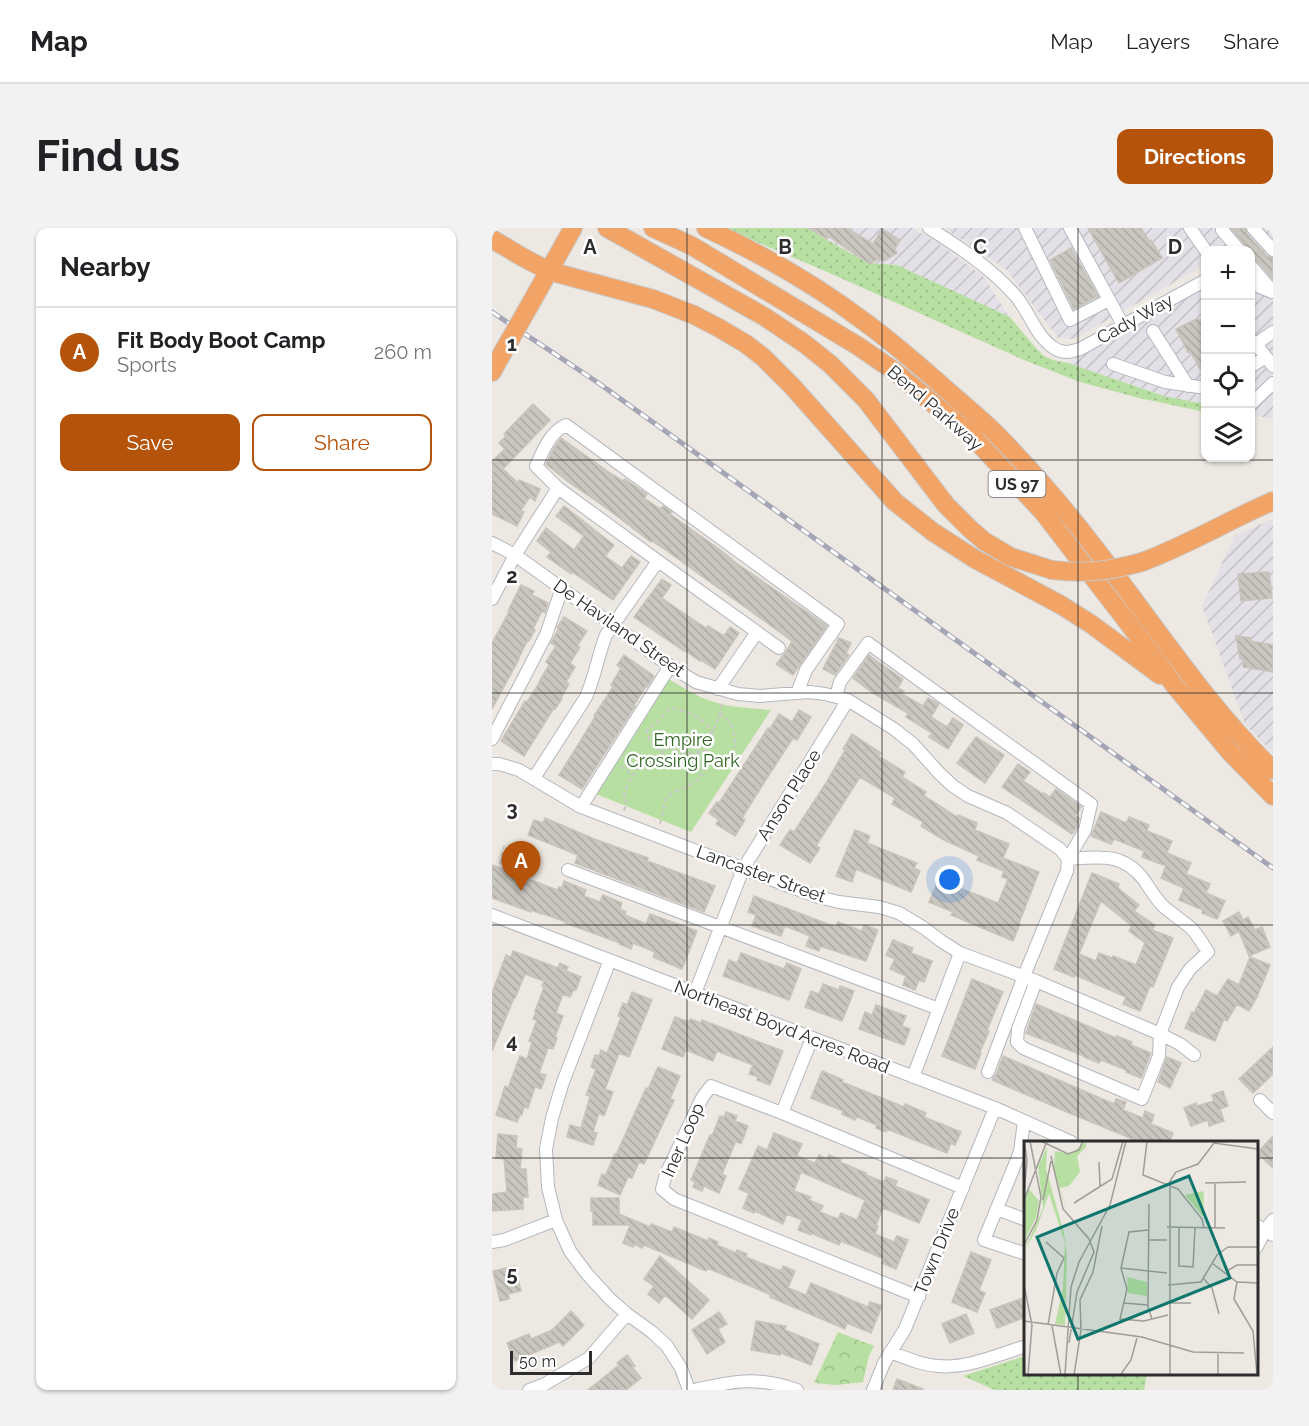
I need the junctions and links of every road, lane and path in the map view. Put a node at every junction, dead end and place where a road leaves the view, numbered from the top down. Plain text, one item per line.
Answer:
1 (608, 228) edge
2 (653, 228) edge
3 (706, 228) edge
4 (928, 228) edge
5 (1025, 228) edge
6 (1070, 228) edge
7 (1190, 228) edge
8 (1223, 228) edge
9 (1253, 228) edge
10 (568, 236) edge
11 (492, 239) edge
12 (1203, 246) edge
13 (1236, 246) edge
14 (1273, 250) edge
15 (1255, 270) edge
16 (549, 271) junction
17 (1201, 283) edge
18 (1255, 285) edge
19 (1273, 292) edge
20 (1109, 300) junction
21 (1123, 325) junction
22 (1153, 331) dead end
23 (1273, 332) edge
24 (1255, 341) edge
25 (1255, 344) edge
26 (1270, 362) edge
27 (1113, 364) dead end
28 (496, 365) edge
29 (1255, 366) edge
30 (1273, 383) edge
31 (1188, 386) junction
32 (1201, 387) edge
33 (1255, 400) edge
34 (558, 488) junction
35 (1273, 501) edge
36 (492, 543) edge
37 (515, 555) junction
38 (658, 561) junction
39 (562, 588) junction
40 (492, 599) edge
41 (613, 625) junction
42 (757, 633) junction
43 (780, 648) dead end
44 (670, 666) junction
45 (1175, 686) junction
46 (721, 690) junction
47 (797, 693) junction
48 (842, 698) junction
49 (720, 714) junction
50 (712, 731) junction
51 (492, 739) edge
52 (735, 748) dead end
53 (662, 752) junction
54 (699, 752) junction
55 (610, 760) junction
56 (492, 764) edge
57 (1273, 770) edge
58 (633, 776) junction
59 (534, 778) junction
60 (1273, 796) edge
61 (581, 807) junction
62 (619, 822) junction
63 (656, 836) junction
64 (504, 846) dead end
65 (1068, 859) junction
66 (743, 869) junction
67 (568, 870) dead end
68 (492, 885) edge
69 (493, 917) edge
70 (721, 927) junction
71 (960, 953) junction
72 (610, 960) junction
73 (1024, 976) junction
74 (1036, 981) junction
75 (695, 993) junction
76 (939, 1010) junction
77 (1160, 1034) junction
78 (812, 1038) junction
79 (1194, 1055) dead end
80 (988, 1072) dead end
81 (913, 1077) junction
82 (1260, 1100) dead end
83 (995, 1108) junction
84 (782, 1113) junction
85 (1273, 1113) edge
86 (1024, 1121) junction
87 (1067, 1141) edge
88 (1023, 1154) edge
89 (963, 1188) junction
90 (997, 1209) junction
91 (1024, 1219) edge
92 (556, 1220) junction
93 (1267, 1227) edge
94 (492, 1242) edge
95 (1258, 1246) edge
96 (1024, 1253) edge
97 (919, 1297) junction
98 (627, 1314) junction
99 (1024, 1347) edge
100 (890, 1352) junction
101 (546, 1387) edge
102 (529, 1390) edge
103 (692, 1390) edge
104 (797, 1390) edge
105 (873, 1390) edge

1 - 35 highway, bridge
2 - 45 highway, Bend Parkway / US 97
3 - 57 highway, Bend Parkway / US 97
4 - 21 street, Cady Way
5 - 20 street
6 - 20 street
7 - 12 street
8 - 13 street
9 - 14 street
10 - 16 highway
11 - 16 highway
15 - 19 street
16 - 28 highway, bridge
16 - 45 highway
17 - 21 street, Cady Way
18 - 19 street
20 - 21 street
22 - 31 street
23 - 24 street
25 - 26 street
26 - 29 street
27 - 31 street
30 - 33 street
31 - 32 street
34 - 37 street
34 - 38 street
34 - 47 street
36 - 37 street, De Haviland Street
37 - 39 street, De Haviland Street
37 - 40 street
38 - 41 street
38 - 42 street
39 - 41 street, De Haviland Street
39 - 51 street
41 - 44 street, De Haviland Street
41 - 59 street
42 - 43 street
42 - 46 street
44 - 46 street, De Haviland Street
44 - 55 street
45 - 60 highway, Bend Parkway / US 97
46 - 47 street, De Haviland Street
46 - 49 path
47 - 48 street, De Haviland Street
48 - 65 street, De Haviland Street
48 - 65 street, Anson Place
48 - 66 street, Anson Place
49 - 50 path
49 - 52 path
50 - 53 path
50 - 54 path
50 - 54 path
53 - 54 path
53 - 58 path
54 - 63 path
55 - 58 path
55 - 61 street
56 - 59 street, Lancaster Street
58 - 62 path
59 - 61 street, Lancaster Street
61 - 62 street, Lancaster Street
62 - 63 street, Lancaster Street
63 - 66 street, Lancaster Street
64 - 68 path
65 - 73 street
65 - 77 street
66 - 70 street, Anson Place
66 - 71 street, Lancaster Street
67 - 70 street
69 - 72 street, Northeast Boyd Acres Road
70 - 75 street, Anson Place
70 - 76 street
71 - 73 street, Lancaster Street
71 - 76 street
72 - 75 street, Northeast Boyd Acres Road
72 - 92 street
73 - 74 street, Lancaster Street
73 - 80 street
74 - 77 street, Lancaster Street
74 - 77 street
75 - 78 street, Northeast Boyd Acres Road
76 - 81 street
77 - 79 street, Lancaster Street
78 - 81 street, Northeast Boyd Acres Road
78 - 84 street
81 - 83 street, Northeast Boyd Acres Road
82 - 85 street
83 - 86 street, Northeast Boyd Acres Road
83 - 89 street, Town Drive
84 - 89 street, Iner Loop
84 - 97 street, Iner Loop
86 - 87 street, Northeast Boyd Acres Road
86 - 88 street
88 - 90 street
89 - 97 street, Town Drive
90 - 91 street
90 - 96 street
92 - 94 street
92 - 98 street
93 - 95 street
97 - 100 street, Town Drive
98 - 101 street
98 - 103 street
99 - 100 street
100 - 105 street, Town Drive
101 - 102 street
103 - 104 street

